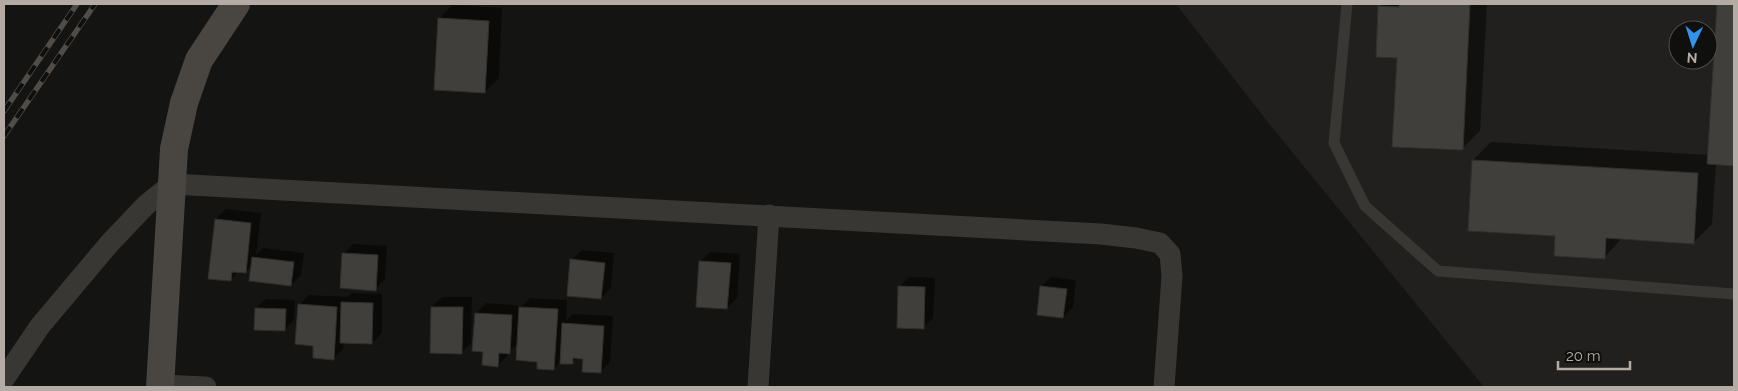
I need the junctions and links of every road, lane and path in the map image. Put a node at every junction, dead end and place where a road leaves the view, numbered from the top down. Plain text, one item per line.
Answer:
1 (236, 4) edge
2 (1347, 4) edge
3 (172, 184) junction
4 (768, 215) junction
5 (1734, 294) edge
6 (4, 380) edge
7 (160, 386) edge
8 (206, 387) edge
9 (758, 387) edge
10 (1164, 387) edge

1 - 3 main road
2 - 5 lane
3 - 4 street
3 - 6 street
3 - 7 main road
4 - 9 street
4 - 10 street
7 - 8 street

